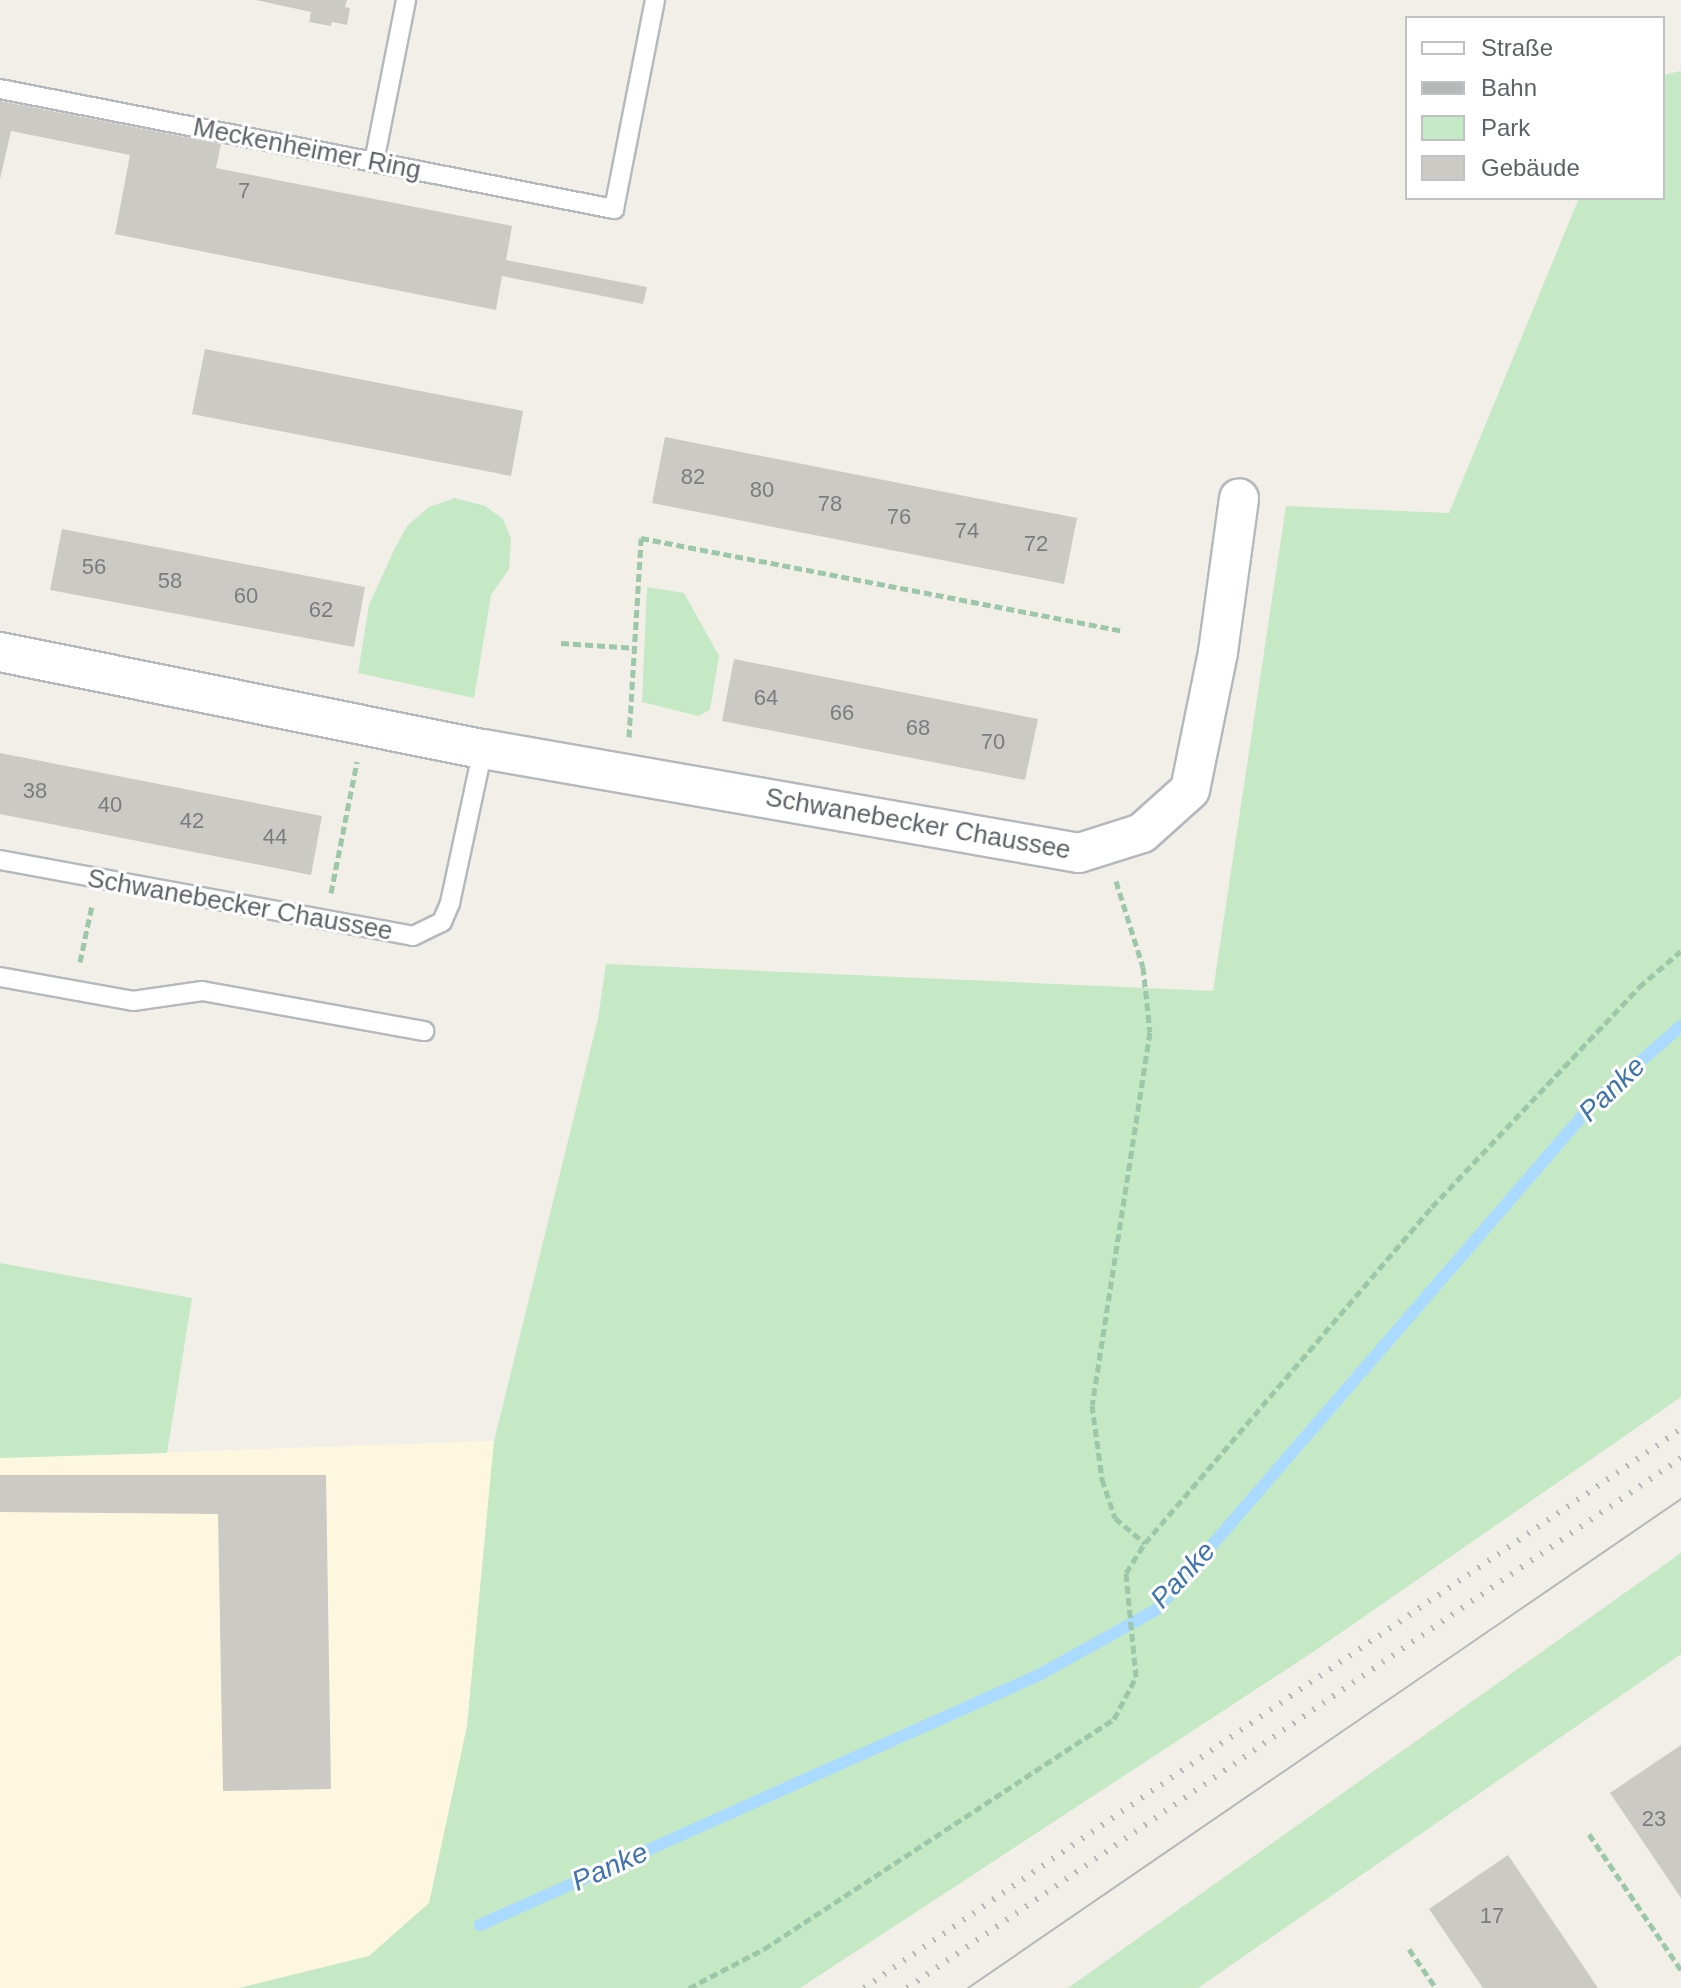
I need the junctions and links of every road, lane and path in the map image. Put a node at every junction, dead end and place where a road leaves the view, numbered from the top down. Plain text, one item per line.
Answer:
1 (406, 0) edge
2 (655, 0) edge
3 (0, 89) edge
4 (374, 162) junction
5 (1239, 498) dead end
6 (1123, 631) dead end
7 (561, 643) dead end
8 (637, 648) junction
9 (0, 652) edge
10 (364, 723) junction
11 (483, 749) junction
12 (621, 773) junction
13 (1107, 845) junction
14 (0, 860) edge
15 (97, 879) junction
16 (325, 921) junction
17 (1681, 951) edge
18 (0, 977) edge
19 (75, 991) junction
20 (424, 1031) dead end
21 (1145, 1543) junction
22 (1589, 1834) dead end
23 (1409, 1949) dead end
24 (1681, 1970) edge
25 (689, 1988) edge
26 (1436, 1988) edge

1 - 4 lane
2 - 4 lane, Meckenheimer Ring
3 - 4 lane, Meckenheimer Ring
5 - 13 street, Schwanebecker Chaussee
6 - 8 path
7 - 8 path
8 - 12 path
9 - 10 street, Schwanebecker Chaussee
10 - 11 street, Schwanebecker Chaussee
10 - 16 path
11 - 12 street, Schwanebecker Chaussee
11 - 16 lane, Schwanebecker Chaussee
12 - 13 street, Schwanebecker Chaussee
13 - 21 path
14 - 15 lane, Schwanebecker Chaussee
15 - 16 lane, Schwanebecker Chaussee
15 - 19 path
17 - 21 path
18 - 19 lane
19 - 20 lane
21 - 25 path
22 - 24 path
23 - 26 path

